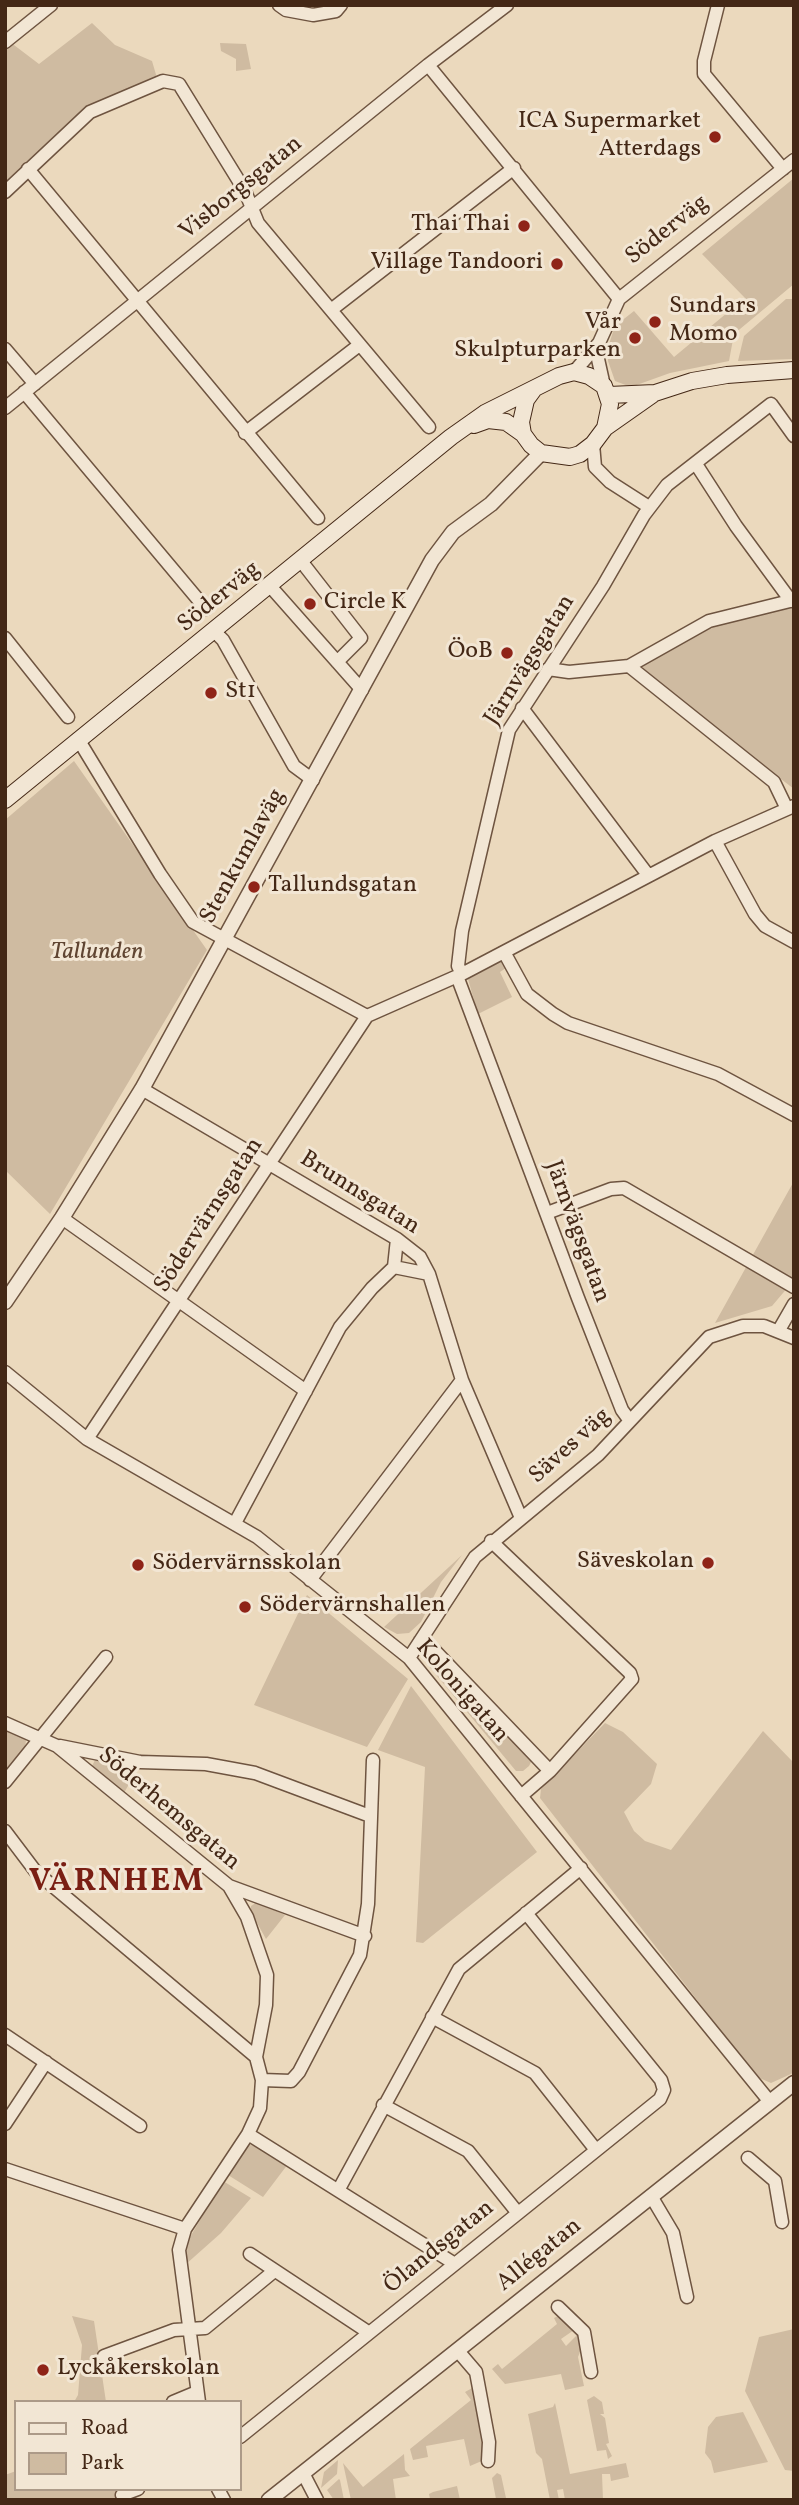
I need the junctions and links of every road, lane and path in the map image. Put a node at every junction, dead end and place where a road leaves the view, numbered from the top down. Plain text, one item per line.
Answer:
1 (51, 5) edge
2 (279, 5) edge
3 (341, 5) edge
4 (718, 5) edge
5 (503, 7) edge
6 (315, 10) edge
7 (5, 43) edge
8 (428, 65) junction
9 (794, 160) edge
10 (514, 168) junction
11 (28, 169) junction
12 (783, 169) junction
13 (5, 192) edge
14 (250, 208) junction
15 (619, 299) junction
16 (138, 302) junction
17 (331, 310) junction
18 (599, 343) junction
19 (358, 346) junction
20 (5, 349) edge
21 (794, 370) edge
22 (574, 372) junction
23 (30, 388) junction
24 (534, 389) junction
25 (606, 390) junction
26 (655, 393) junction
27 (5, 408) edge
28 (429, 427) dead end
29 (605, 428) junction
30 (462, 429) junction
31 (245, 433) junction
32 (523, 434) junction
33 (794, 436) edge
34 (593, 444) junction
35 (541, 453) junction
36 (696, 464) junction
37 (649, 507) junction
38 (318, 518) dead end
39 (300, 561) junction
40 (270, 586) junction
41 (792, 601) edge
42 (206, 609) dead end
43 (215, 632) junction
44 (5, 638) edge
45 (337, 662) junction
46 (629, 666) junction
47 (548, 669) junction
48 (362, 690) junction
49 (523, 708) junction
50 (68, 717) dead end
51 (78, 739) junction
52 (313, 780) junction
53 (5, 800) edge
54 (790, 808) edge
55 (715, 841) junction
56 (648, 875) junction
57 (224, 939) junction
58 (794, 942) edge
59 (504, 951) junction
60 (459, 975) junction
61 (368, 1016) junction
62 (142, 1088) junction
63 (794, 1115) edge
64 (270, 1164) junction
65 (547, 1213) junction
66 (62, 1218) junction
67 (397, 1239) junction
68 (394, 1267) junction
69 (429, 1274) junction
70 (9, 1285) edge
71 (794, 1287) edge
72 (5, 1302) edge
73 (178, 1303) junction
74 (794, 1304) edge
75 (779, 1330) junction
76 (794, 1338) edge
77 (5, 1371) edge
78 (462, 1380) junction
79 (306, 1391) junction
80 (630, 1422) junction
81 (88, 1439) junction
82 (521, 1518) junction
83 (235, 1523) junction
84 (491, 1541) junction
85 (310, 1580) junction
86 (420, 1641) junction
87 (106, 1657) dead end
88 (409, 1658) junction
89 (5, 1723) edge
90 (38, 1740) junction
91 (57, 1746) junction
92 (373, 1760) dead end
93 (550, 1771) junction
94 (5, 1782) edge
95 (521, 1796) junction
96 (370, 1816) junction
97 (6, 1834) edge
98 (581, 1868) junction
99 (229, 1886) junction
100 (526, 1913) junction
101 (365, 1936) junction
102 (432, 2017) junction
103 (5, 2035) edge
104 (256, 2057) junction
105 (46, 2062) junction
106 (262, 2080) junction
107 (794, 2083) edge
108 (770, 2102) junction
109 (383, 2105) junction
110 (5, 2124) edge
111 (140, 2126) dead end
112 (248, 2134) junction
113 (596, 2150) junction
114 (748, 2158) dead end
115 (5, 2169) edge
116 (339, 2189) junction
117 (651, 2196) junction
118 (517, 2212) junction
119 (779, 2224) dead end
120 (185, 2229) junction
121 (250, 2255) dead end
122 (455, 2264) junction
123 (273, 2272) junction
124 (684, 2299) dead end
125 (558, 2307) dead end
126 (188, 2331) junction
127 (368, 2332) junction
128 (458, 2351) junction
129 (103, 2356) dead end
130 (589, 2377) dead end
131 (198, 2397) edge
132 (242, 2435) edge
133 (488, 2461) dead end
134 (304, 2475) junction
135 (133, 2491) edge
136 (122, 2495) dead end
137 (269, 2500) edge
138 (317, 2500) edge

1 - 7 street
2 - 6 street
3 - 6 street
4 - 12 street
5 - 8 street, Visborgsgatan
8 - 10 street
8 - 14 street, Visborgsgatan
9 - 12 street, Söderväg
10 - 15 street
10 - 17 street
11 - 13 street
11 - 14 street
11 - 16 street
12 - 15 street, Söderväg
14 - 16 street, Visborgsgatan
14 - 17 street
15 - 18 street, Söderväg
16 - 23 street, Visborgsgatan
16 - 31 street
17 - 19 street
18 - 22 street, Söderväg
18 - 25 street, Söderväg
19 - 28 street
19 - 31 street
20 - 23 street
21 - 26 main road
22 - 24 main road
22 - 25 main road
23 - 27 street, Visborgsgatan
23 - 42 street
24 - 30 main road, Söderväg
24 - 32 main road
25 - 26 main road
25 - 29 main road
26 - 29 main road
29 - 34 main road
30 - 32 main road, Söderväg
30 - 39 main road, Söderväg
31 - 38 street
32 - 35 main road
33 - 36 street, Järnvägsgatan
34 - 35 main road
34 - 37 street
35 - 48 street, Stenkumlaväg
36 - 37 street, Järnvägsgatan
36 - 41 street
37 - 47 street, Järnvägsgatan
39 - 40 main road, Söderväg
39 - 45 street
40 - 43 main road, Söderväg
40 - 45 street
41 - 46 street
43 - 51 main road, Söderväg
43 - 52 street
44 - 50 street
45 - 48 street
46 - 47 street
46 - 54 street
47 - 49 street, Järnvägsgatan
48 - 52 street, Stenkumlaväg
49 - 56 street
49 - 60 street, Järnvägsgatan
51 - 53 main road, Söderväg
51 - 57 street
52 - 57 street, Stenkumlaväg
54 - 55 street
55 - 56 street
55 - 58 street
56 - 59 street
57 - 61 street
57 - 62 street, Stenkumlaväg
59 - 60 street
59 - 63 street
60 - 61 street
60 - 65 street, Järnvägsgatan
61 - 64 street, Södervärnsgatan
62 - 64 street, Brunnsgatan
62 - 66 street, Stenkumlaväg
64 - 67 street, Brunnsgatan
64 - 73 street, Södervärnsgatan
65 - 71 street
65 - 80 street, Järnvägsgatan
66 - 70 street, Stenkumlaväg
66 - 73 street
67 - 68 street
67 - 69 street, Brunnsgatan
68 - 69 street
68 - 79 street
69 - 78 street, Brunnsgatan
70 - 72 street, Stenkumlaväg
73 - 79 street
73 - 81 street, Södervärnsgatan
74 - 75 street
75 - 76 street, Säves väg
75 - 80 street, Säves väg
77 - 81 street, Kolonigatan
78 - 82 street, Brunnsgatan
78 - 85 street
79 - 83 street
80 - 82 street, Säves väg
81 - 83 street, Kolonigatan
82 - 84 street, Säves väg
83 - 85 street, Kolonigatan
84 - 86 street, Säves väg
84 - 93 street
85 - 88 street, Kolonigatan
86 - 88 street, Säves väg
86 - 93 street
87 - 90 street
88 - 95 street, Kolonigatan
89 - 90 street, Söderhemsgatan
90 - 91 street, Söderhemsgatan
90 - 94 street
91 - 96 street
91 - 99 street, Söderhemsgatan
92 - 96 street
93 - 95 street
95 - 98 street, Kolonigatan
96 - 101 street
97 - 104 street
98 - 100 street
98 - 108 street, Kolonigatan
99 - 101 street
99 - 104 street, Söderhemsgatan
100 - 102 street
100 - 113 street, Ölandsgatan
101 - 106 street
102 - 109 street
102 - 113 street
103 - 105 street
104 - 106 street, Söderhemsgatan
105 - 110 street
105 - 111 street
106 - 112 street, Söderhemsgatan
107 - 108 street, Allégatan
108 - 117 street, Allégatan
109 - 116 street
109 - 118 street
112 - 116 street
112 - 120 street, Söderhemsgatan
113 - 118 street, Ölandsgatan
114 - 119 street
115 - 120 street
116 - 122 street
117 - 124 street
117 - 128 street, Allégatan
118 - 122 street, Ölandsgatan
120 - 126 street, Söderhemsgatan
121 - 123 street
122 - 127 street, Ölandsgatan
123 - 126 street
123 - 127 street
125 - 130 street, Allégatan
126 - 129 street
126 - 131 street, Söderhemsgatan
127 - 132 street, Ölandsgatan
128 - 133 street
128 - 134 street, Allégatan
134 - 137 street, Allégatan
134 - 138 street
135 - 136 street

